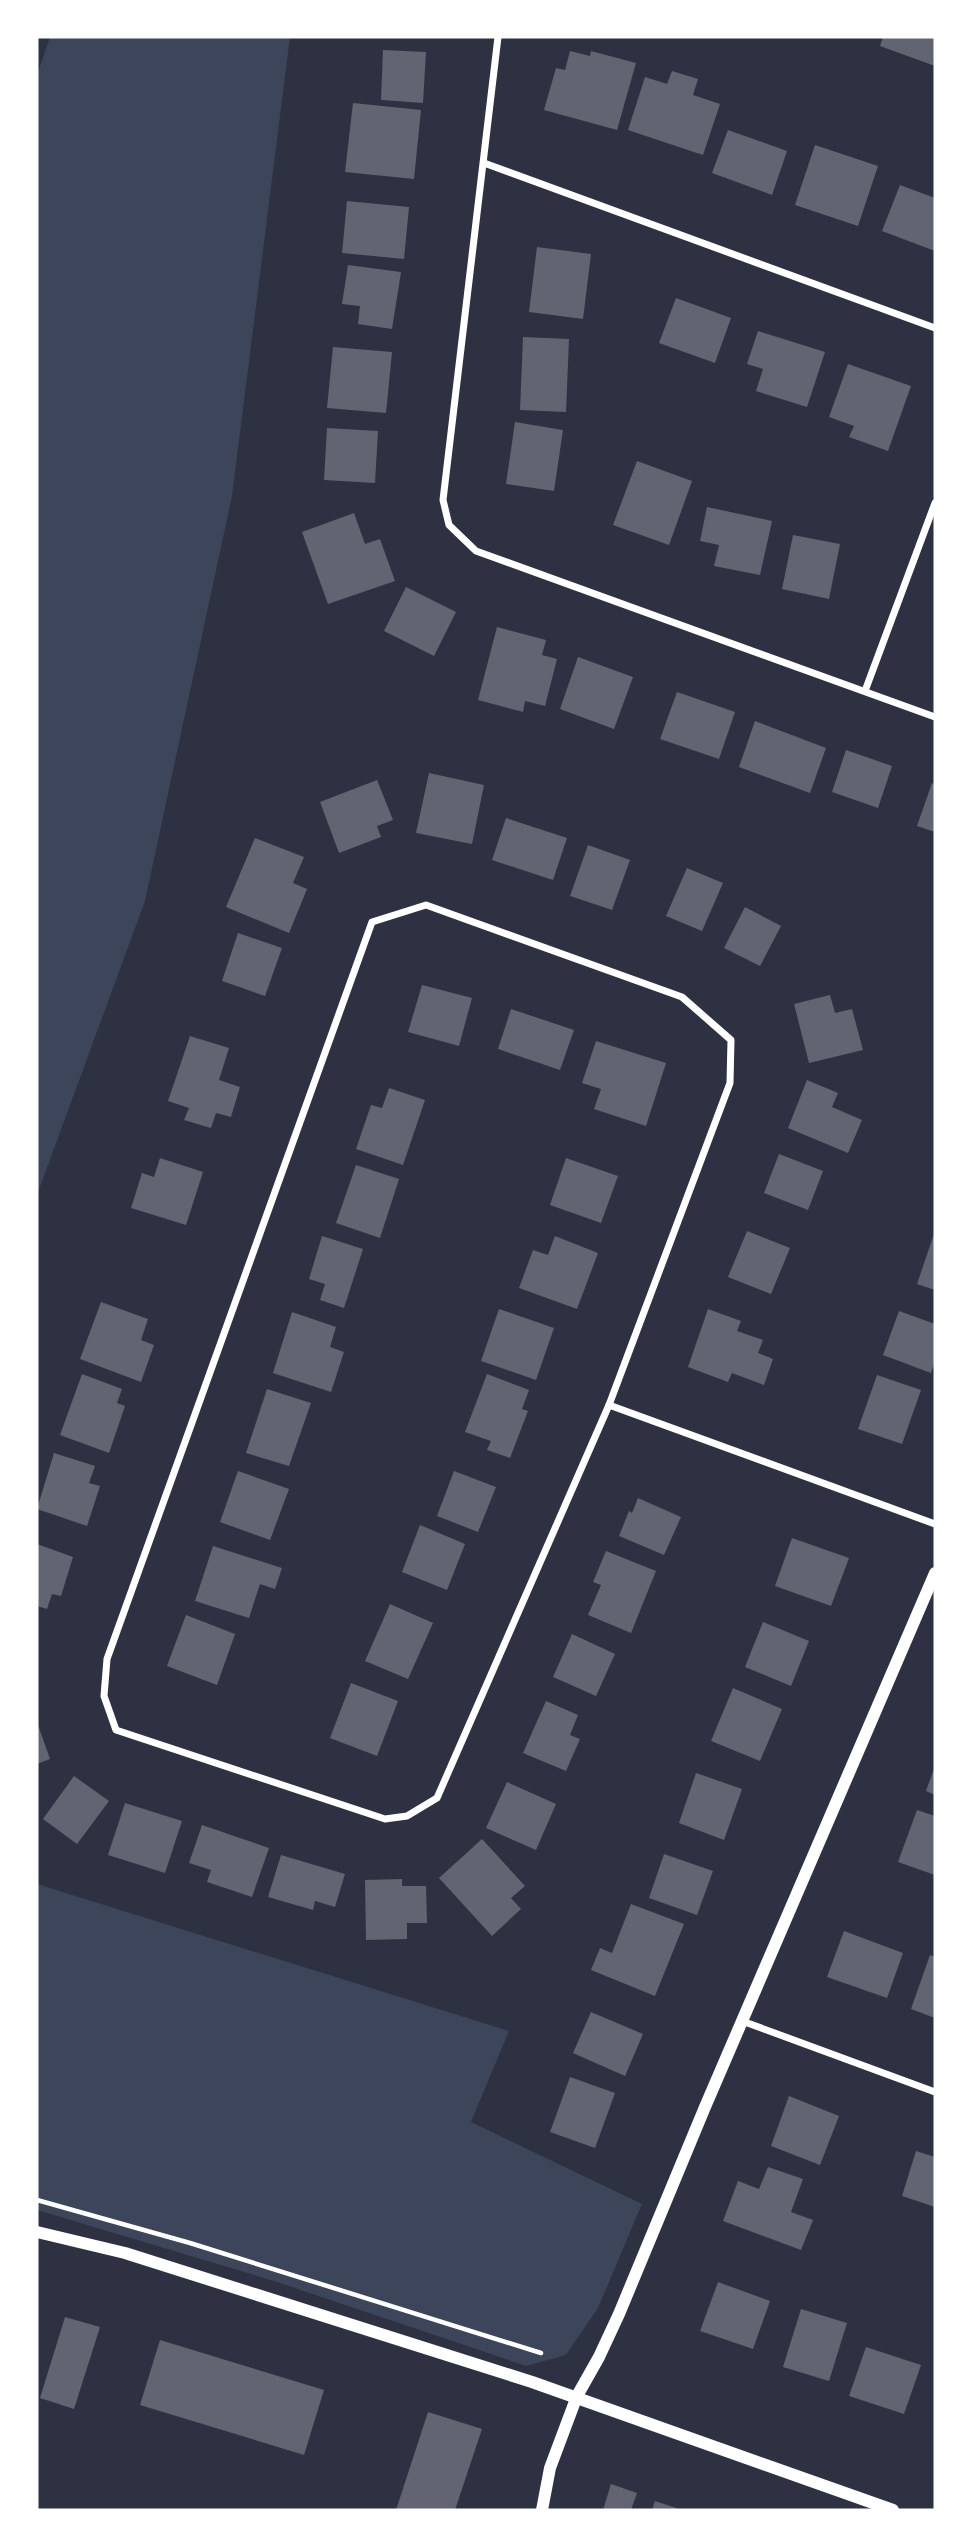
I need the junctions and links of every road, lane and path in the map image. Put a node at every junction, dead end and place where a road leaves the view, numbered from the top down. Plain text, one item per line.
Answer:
1 (498, 37) edge
2 (484, 163) junction
3 (935, 328) edge
4 (935, 503) edge
5 (865, 691) junction
6 (935, 717) edge
7 (609, 1405) junction
8 (935, 1524) edge
9 (935, 1573) edge
10 (742, 2021) junction
11 (935, 2092) edge
12 (37, 2200) edge
13 (37, 2232) edge
14 (541, 2353) dead end
15 (577, 2396) junction
16 (542, 2510) edge
17 (893, 2510) edge

1 - 2 street
2 - 3 street
2 - 5 street
4 - 5 street
5 - 6 street
7 - 7 street
7 - 8 street
9 - 10 street
10 - 11 street
10 - 15 street
12 - 14 path
13 - 15 street
15 - 16 street
15 - 17 street

